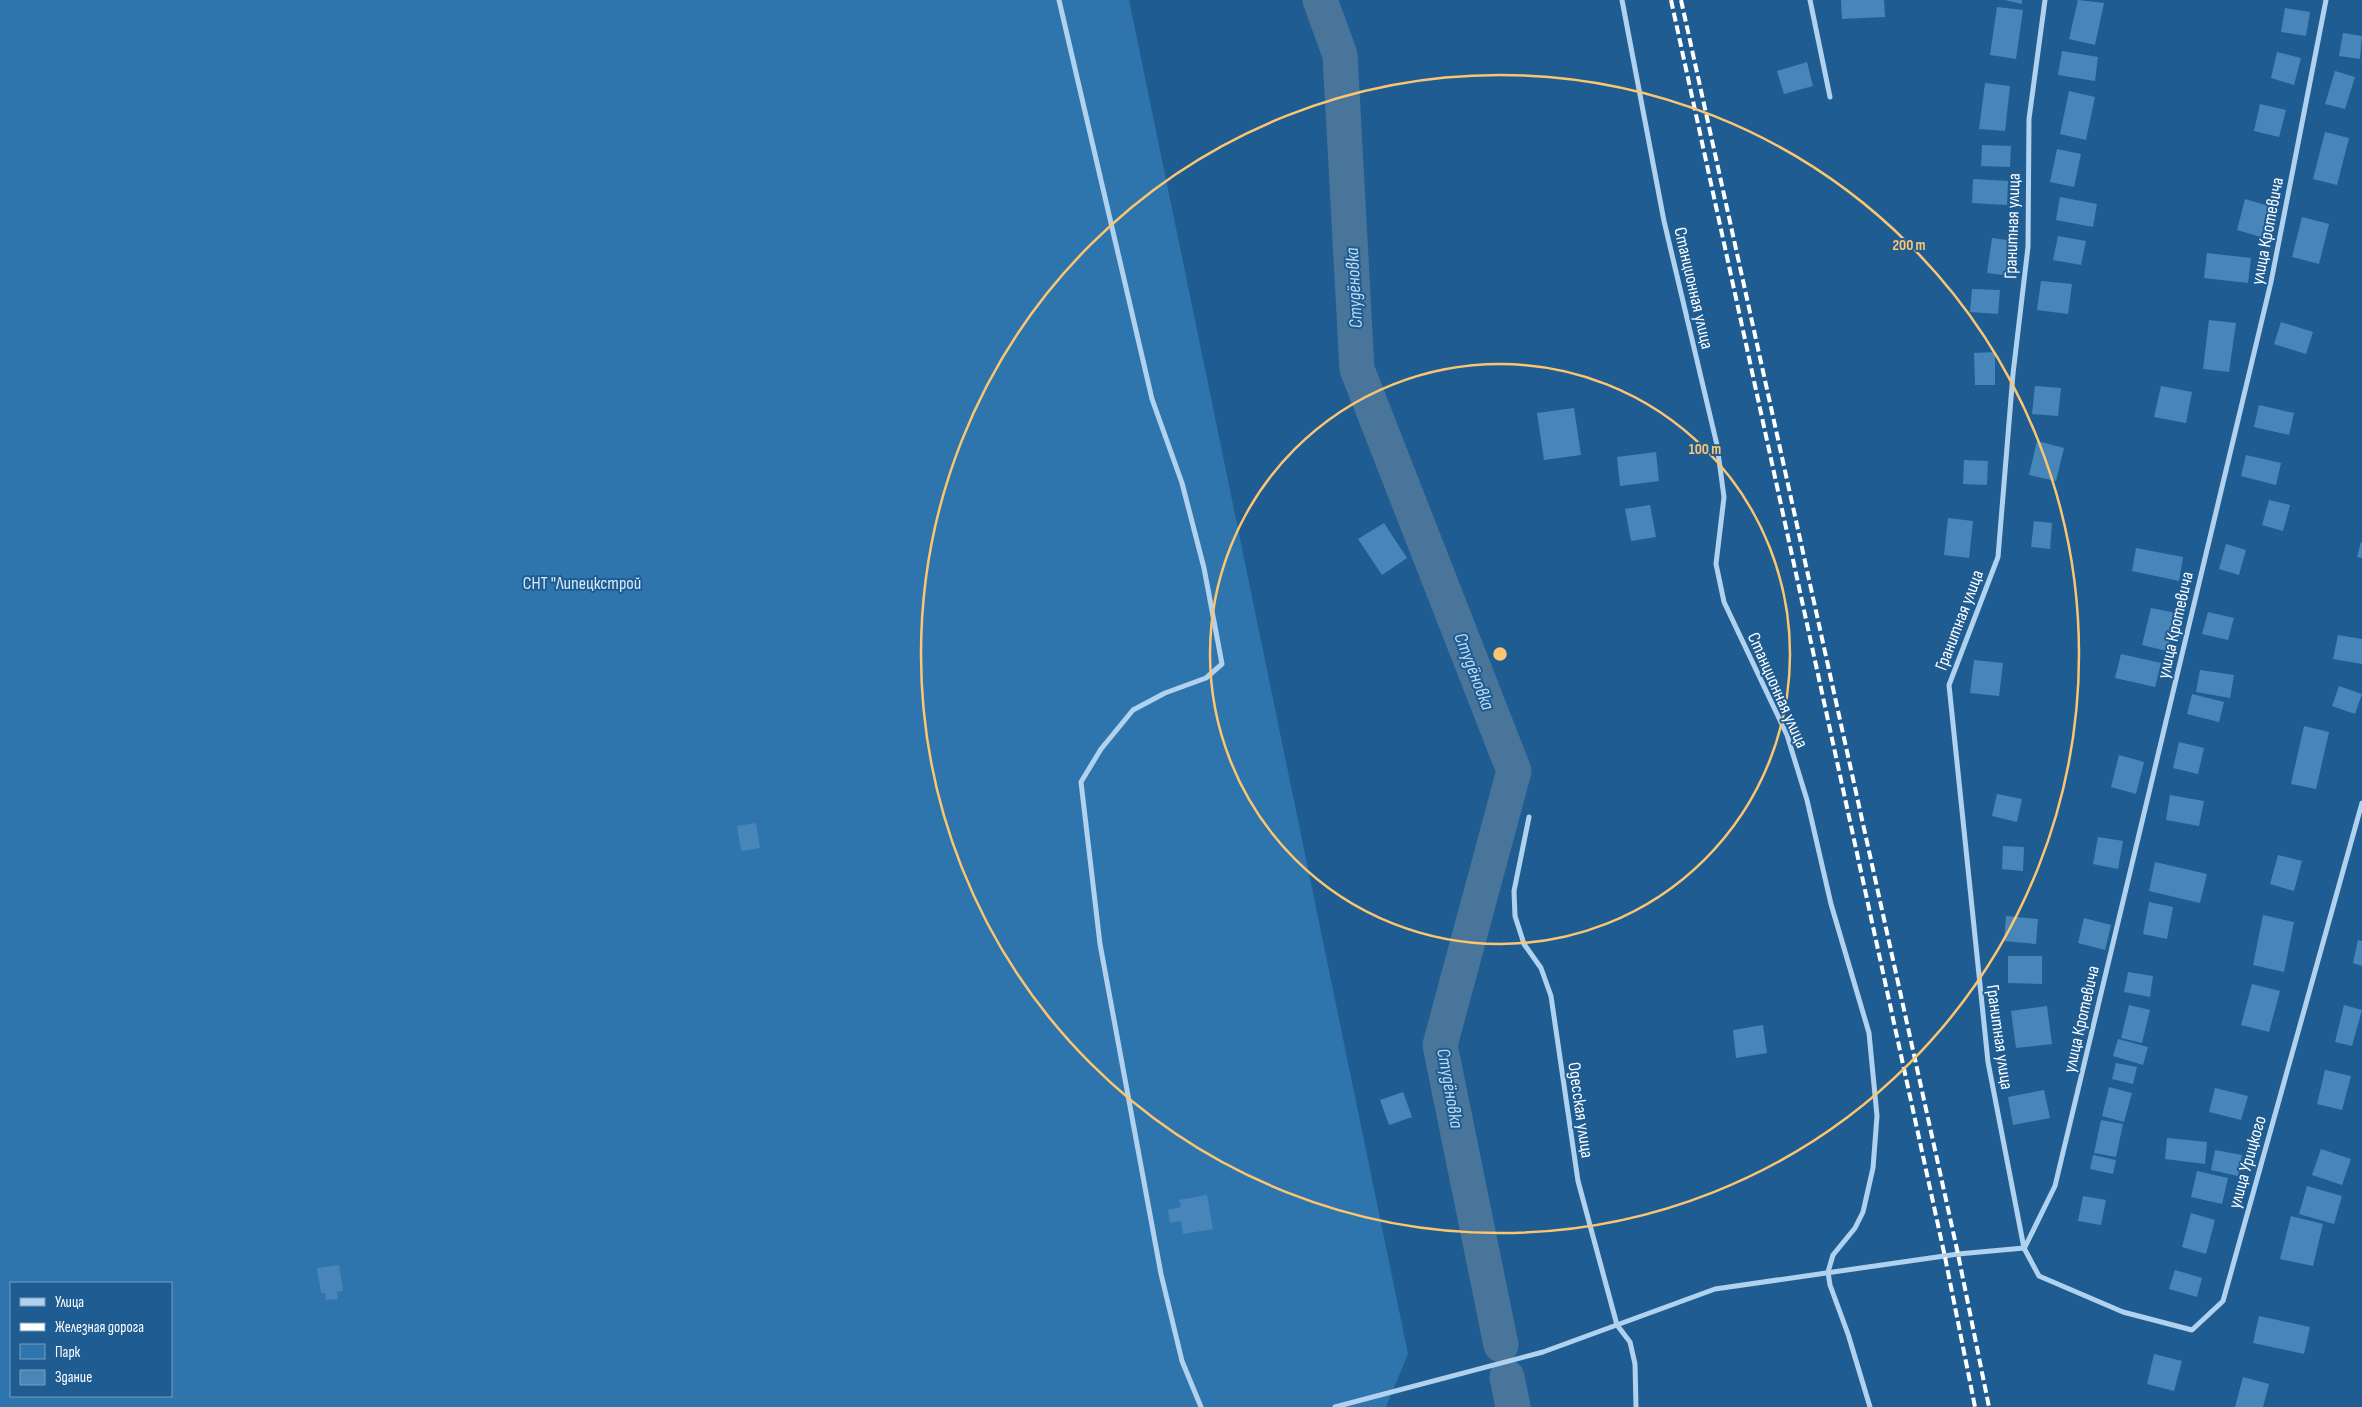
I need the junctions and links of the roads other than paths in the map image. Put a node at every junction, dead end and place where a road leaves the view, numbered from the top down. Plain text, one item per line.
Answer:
1 (1059, 0) edge
2 (1622, 0) edge
3 (1810, 0) edge
4 (2045, 0) edge
5 (2326, 0) edge
6 (1830, 97) dead end
7 (2362, 803) edge
8 (1529, 817) dead end
9 (2024, 1248) junction
10 (1828, 1272) junction
11 (1617, 1325) junction
12 (1200, 1407) edge
13 (1335, 1407) edge
14 (1636, 1407) edge
15 (1870, 1407) edge

1 - 12 street
2 - 10 street, Станционная улица
3 - 6 street
4 - 9 street, Гранитная улица
5 - 9 street, улица Кротевича
7 - 9 street, улица Урицкого
8 - 11 street, Одесская улица
9 - 10 street
10 - 11 street
10 - 15 street
11 - 13 street
11 - 14 street, Одесская улица

